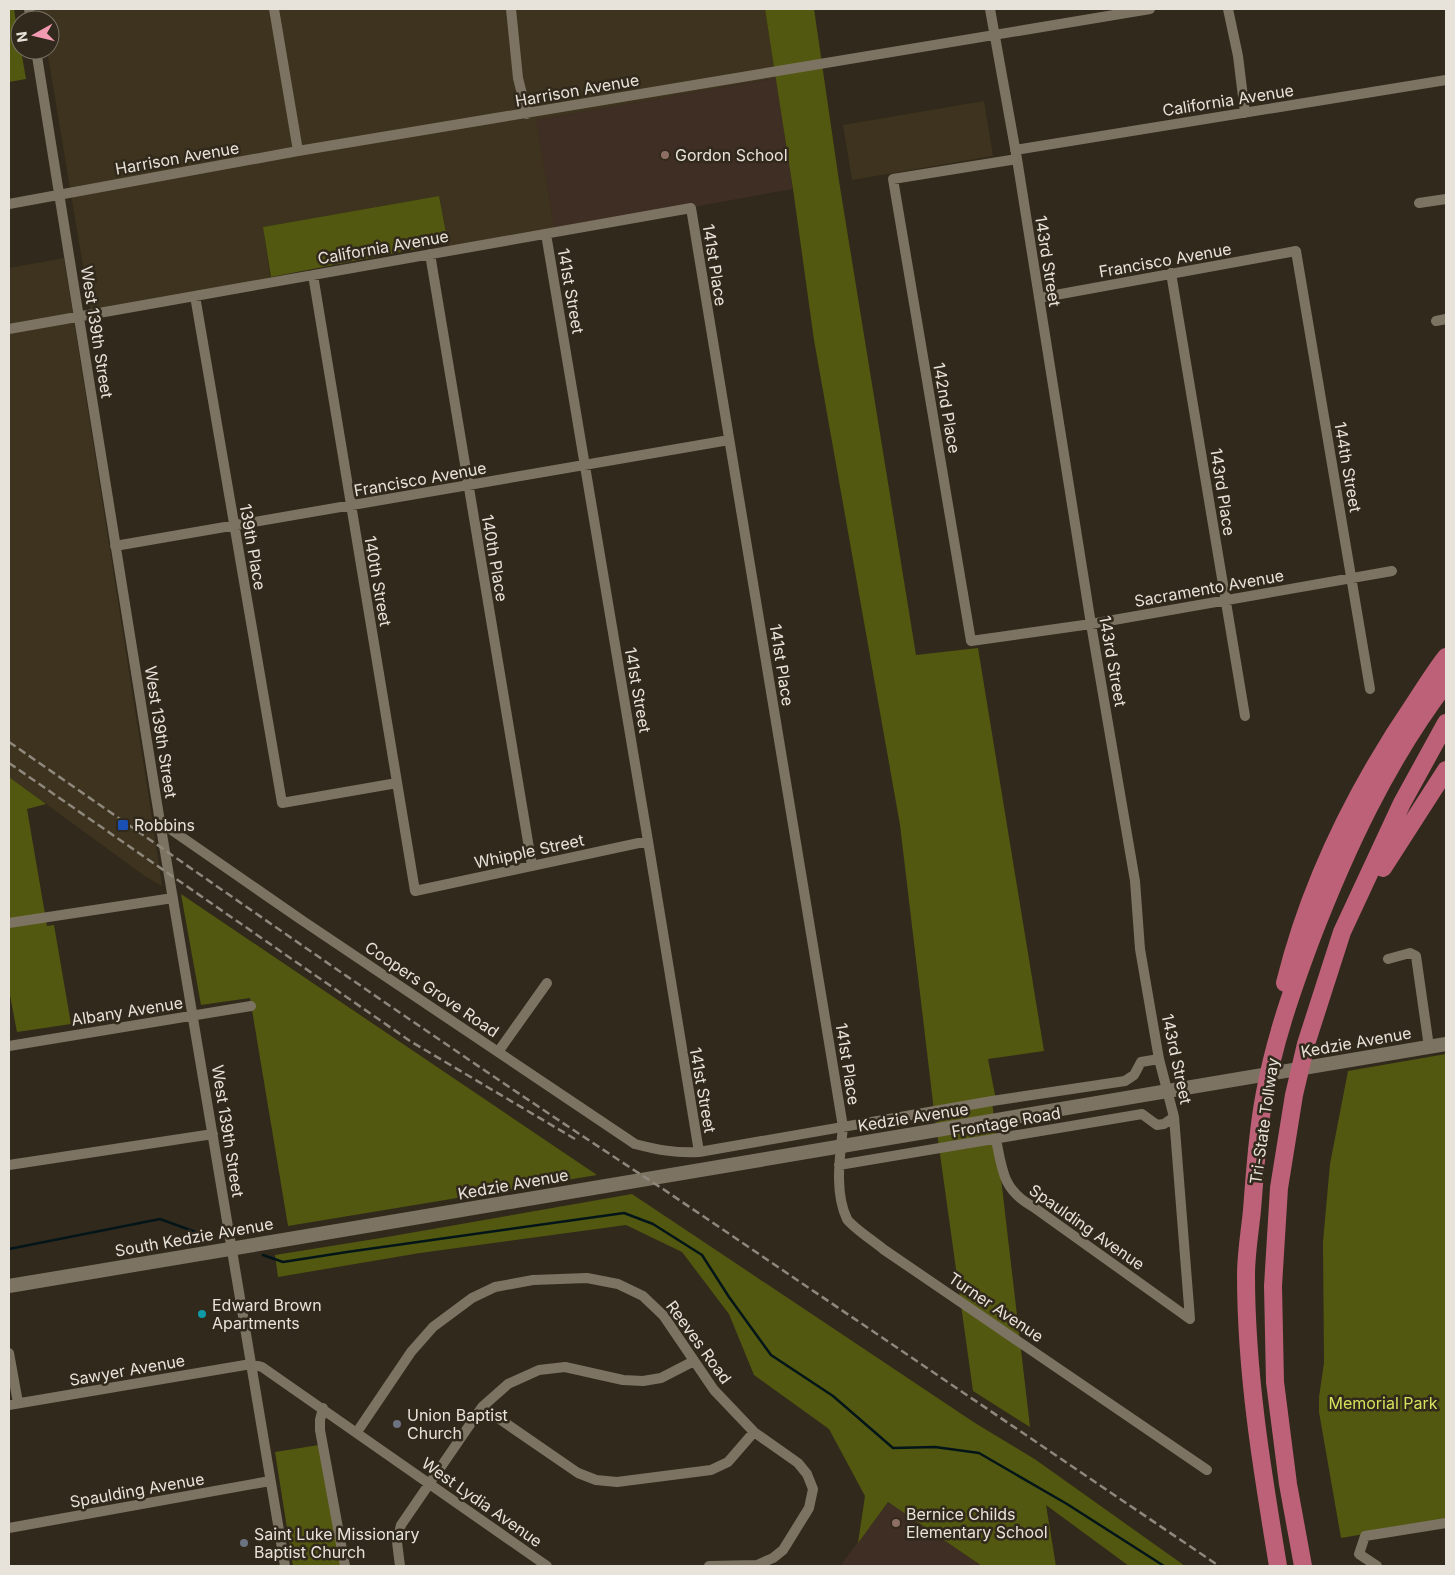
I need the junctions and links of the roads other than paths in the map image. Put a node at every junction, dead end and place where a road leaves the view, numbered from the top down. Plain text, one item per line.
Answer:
1 (274, 9) edge
2 (511, 9) edge
3 (990, 9) edge
4 (1150, 9) edge
5 (1228, 9) edge
6 (994, 34) junction
7 (38, 60) edge
8 (1446, 80) edge
9 (1245, 113) junction
10 (527, 114) junction
11 (298, 151) junction
12 (1016, 154) junction
13 (893, 179) joint
14 (60, 194) junction
15 (1446, 199) edge
16 (1419, 203) dead end
17 (9, 204) edge
18 (690, 208) joint
19 (546, 234) junction
20 (1296, 251) joint
21 (430, 254) junction
22 (1171, 273) junction
23 (312, 275) junction
24 (195, 296) junction
25 (1039, 298) junction
26 (80, 316) junction
27 (9, 329) edge
28 (729, 440) junction
29 (586, 465) junction
30 (467, 486) junction
31 (350, 506) junction
32 (235, 526) junction
33 (116, 546) junction
34 (1392, 570) dead end
35 (1352, 577) junction
36 (1226, 601) junction
37 (1091, 624) junction
38 (971, 641) joint
39 (1446, 657) edge
40 (1446, 683) edge
41 (1370, 689) dead end
42 (1245, 716) dead end
43 (1446, 723) edge
44 (1446, 770) edge
45 (397, 783) junction
46 (160, 822) junction
47 (648, 841) junction
48 (532, 866) junction
49 (415, 891) joint
50 (173, 898) junction
51 (9, 923) edge
52 (1342, 932) junction
53 (1388, 959) dead end
54 (547, 983) dead end
55 (251, 1006) dead end
56 (193, 1016) junction
57 (1446, 1044) edge
58 (9, 1046) edge
59 (1429, 1047) junction
60 (1274, 1050) junction
61 (498, 1052) junction
62 (1159, 1059) junction
63 (1169, 1093) junction
64 (1174, 1117) junction
65 (843, 1127) junction
66 (213, 1134) junction
67 (996, 1139) junction
68 (699, 1152) junction
69 (9, 1165) edge
70 (839, 1165) junction
71 (385, 1223) joint
72 (232, 1248) junction
73 (9, 1286) edge
74 (1190, 1319) joint
75 (9, 1353) edge
76 (694, 1361) junction
77 (251, 1364) junction
78 (13, 1404) edge
79 (482, 1407) junction
80 (323, 1408) junction
81 (357, 1432) junction
82 (754, 1432) junction
83 (1207, 1470) dead end
84 (270, 1481) junction
85 (429, 1483) junction
86 (1446, 1523) edge
87 (9, 1528) edge
88 (285, 1566) edge
89 (345, 1566) edge
90 (400, 1566) edge
91 (548, 1566) edge
92 (709, 1566) edge
93 (1278, 1566) edge
94 (1303, 1566) edge
95 (1377, 1566) edge

1 - 11 street
2 - 10 street
3 - 6 street, 143rd Street
4 - 6 street, Harrison Avenue
5 - 9 street
6 - 10 street, Harrison Avenue
6 - 12 street, 143rd Street
7 - 14 street, West 139th Street
8 - 9 street, California Avenue
9 - 12 street, California Avenue
10 - 11 street, Harrison Avenue
11 - 14 street, Harrison Avenue
12 - 13 street, California Avenue
12 - 25 street, 143rd Street
13 - 38 street, 142nd Place
14 - 17 street, Harrison Avenue
14 - 26 street, West 139th Street
15 - 16 street
18 - 19 street, California Avenue
18 - 28 street, 141st Place
19 - 21 street, California Avenue
19 - 29 street, 141st Street
20 - 22 street, Francisco Avenue
20 - 35 street, 144th Street
21 - 23 street, California Avenue
21 - 30 street, 140th Place
22 - 25 street, Francisco Avenue
22 - 36 street, 143rd Place
23 - 24 street, California Avenue
23 - 31 street, 140th Street
24 - 26 street, California Avenue
24 - 32 street, 139th Place
25 - 37 street, 143rd Street
26 - 27 street, California Avenue
26 - 33 street, West 139th Street
28 - 29 street, Francisco Avenue
28 - 65 street, 141st Place
29 - 30 street, Francisco Avenue
29 - 47 street, 141st Street
30 - 31 street, Francisco Avenue
30 - 48 street, 140th Place
31 - 32 street, Francisco Avenue
31 - 45 street, 140th Street
32 - 33 street, Francisco Avenue
32 - 45 street, 139th Place
33 - 46 street, West 139th Street
34 - 35 street, Sacramento Avenue
35 - 36 street, Sacramento Avenue
35 - 41 street, 144th Street
36 - 37 street, Sacramento Avenue
36 - 42 street, 143rd Place
37 - 38 street, Sacramento Avenue
37 - 62 street, 143rd Street
39 - 60 highway
40 - 60 highway, Tri-State Tollway
43 - 52 highway, Tri-State Tollway
44 - 52 highway
45 - 49 street, 140th Street
46 - 50 street, West 139th Street
46 - 61 street, Coopers Grove Road
47 - 48 street, Whipple Street
47 - 68 street, 141st Street
48 - 49 street, Whipple Street
50 - 51 street
50 - 56 street, West 139th Street
52 - 94 highway, Tri-State Tollway
53 - 59 street
54 - 61 street
55 - 56 street, Albany Avenue
56 - 58 street, Albany Avenue
56 - 66 street, West 139th Street
57 - 59 main road, Kedzie Avenue
59 - 63 main road, Kedzie Avenue
60 - 93 highway, Tri-State Tollway
61 - 68 street, Coopers Grove Road
62 - 63 street, 143rd Street
62 - 65 street, Coopers Grove Road
63 - 64 street, 143rd Street
63 - 71 main road, Kedzie Avenue
64 - 67 street, Frontage Road
64 - 74 street, 143rd Street
65 - 68 street, Coopers Grove Road
65 - 70 street, Turner Avenue
66 - 69 street
66 - 72 street, West 139th Street
67 - 70 street, Frontage Road
67 - 74 street, Spaulding Avenue
70 - 83 street, Turner Avenue
71 - 72 main road, South Kedzie Avenue
72 - 73 main road, South Kedzie Avenue
72 - 77 street, West 139th Street
75 - 78 street
76 - 79 street
76 - 81 street, Reeves Road
76 - 82 street, Reeves Road
77 - 78 street, Sawyer Avenue
77 - 80 street, West Lydia Avenue
77 - 84 street, West 139th Street
79 - 82 street
79 - 85 street
80 - 81 street, West Lydia Avenue
80 - 89 street
81 - 85 street, West Lydia Avenue
82 - 92 street, Reeves Road
84 - 87 street, Spaulding Avenue
84 - 88 street, West 139th Street
85 - 90 street
85 - 91 street, West Lydia Avenue
86 - 95 street

